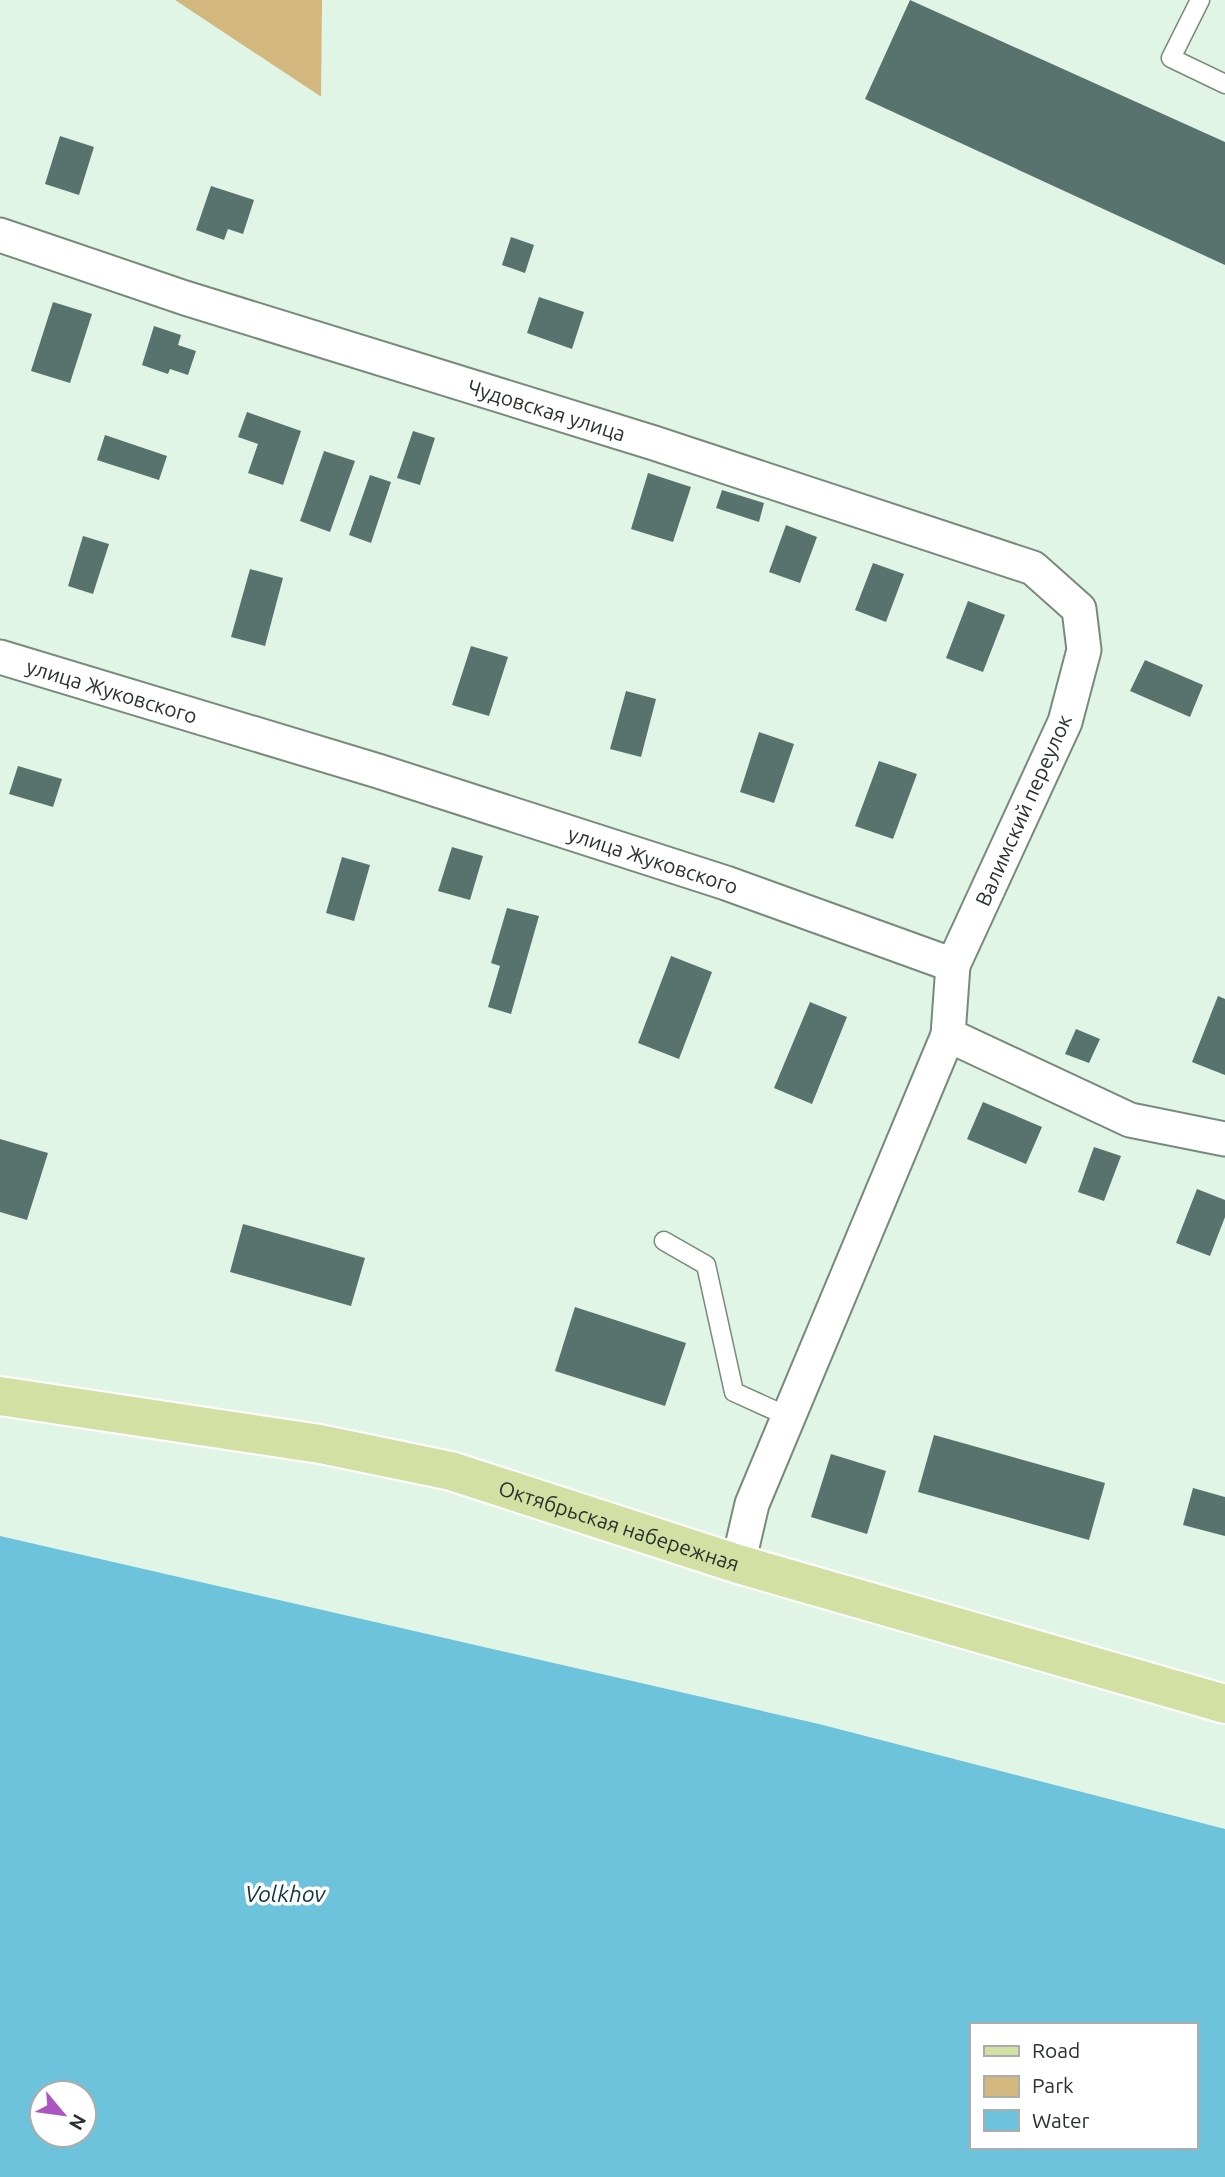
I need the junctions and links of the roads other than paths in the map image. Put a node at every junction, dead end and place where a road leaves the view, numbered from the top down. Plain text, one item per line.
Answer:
1 (1200, 0) edge
2 (1225, 84) edge
3 (0, 235) edge
4 (1079, 609) joint
5 (0, 657) edge
6 (953, 965) junction
7 (948, 1035) junction
8 (1225, 1139) edge
9 (664, 1241) dead end
10 (0, 1396) edge
11 (789, 1417) junction
12 (738, 1564) junction
13 (1225, 1704) edge

1 - 2 lane
3 - 4 street, Чудовская улица
4 - 6 street, Валимский переулок
5 - 6 street, улица Жуковского
6 - 7 street
7 - 8 street
7 - 11 street
9 - 11 lane
10 - 12 main road, Октябрьская набережная
11 - 12 street
12 - 13 main road, Октябрьская набережная

